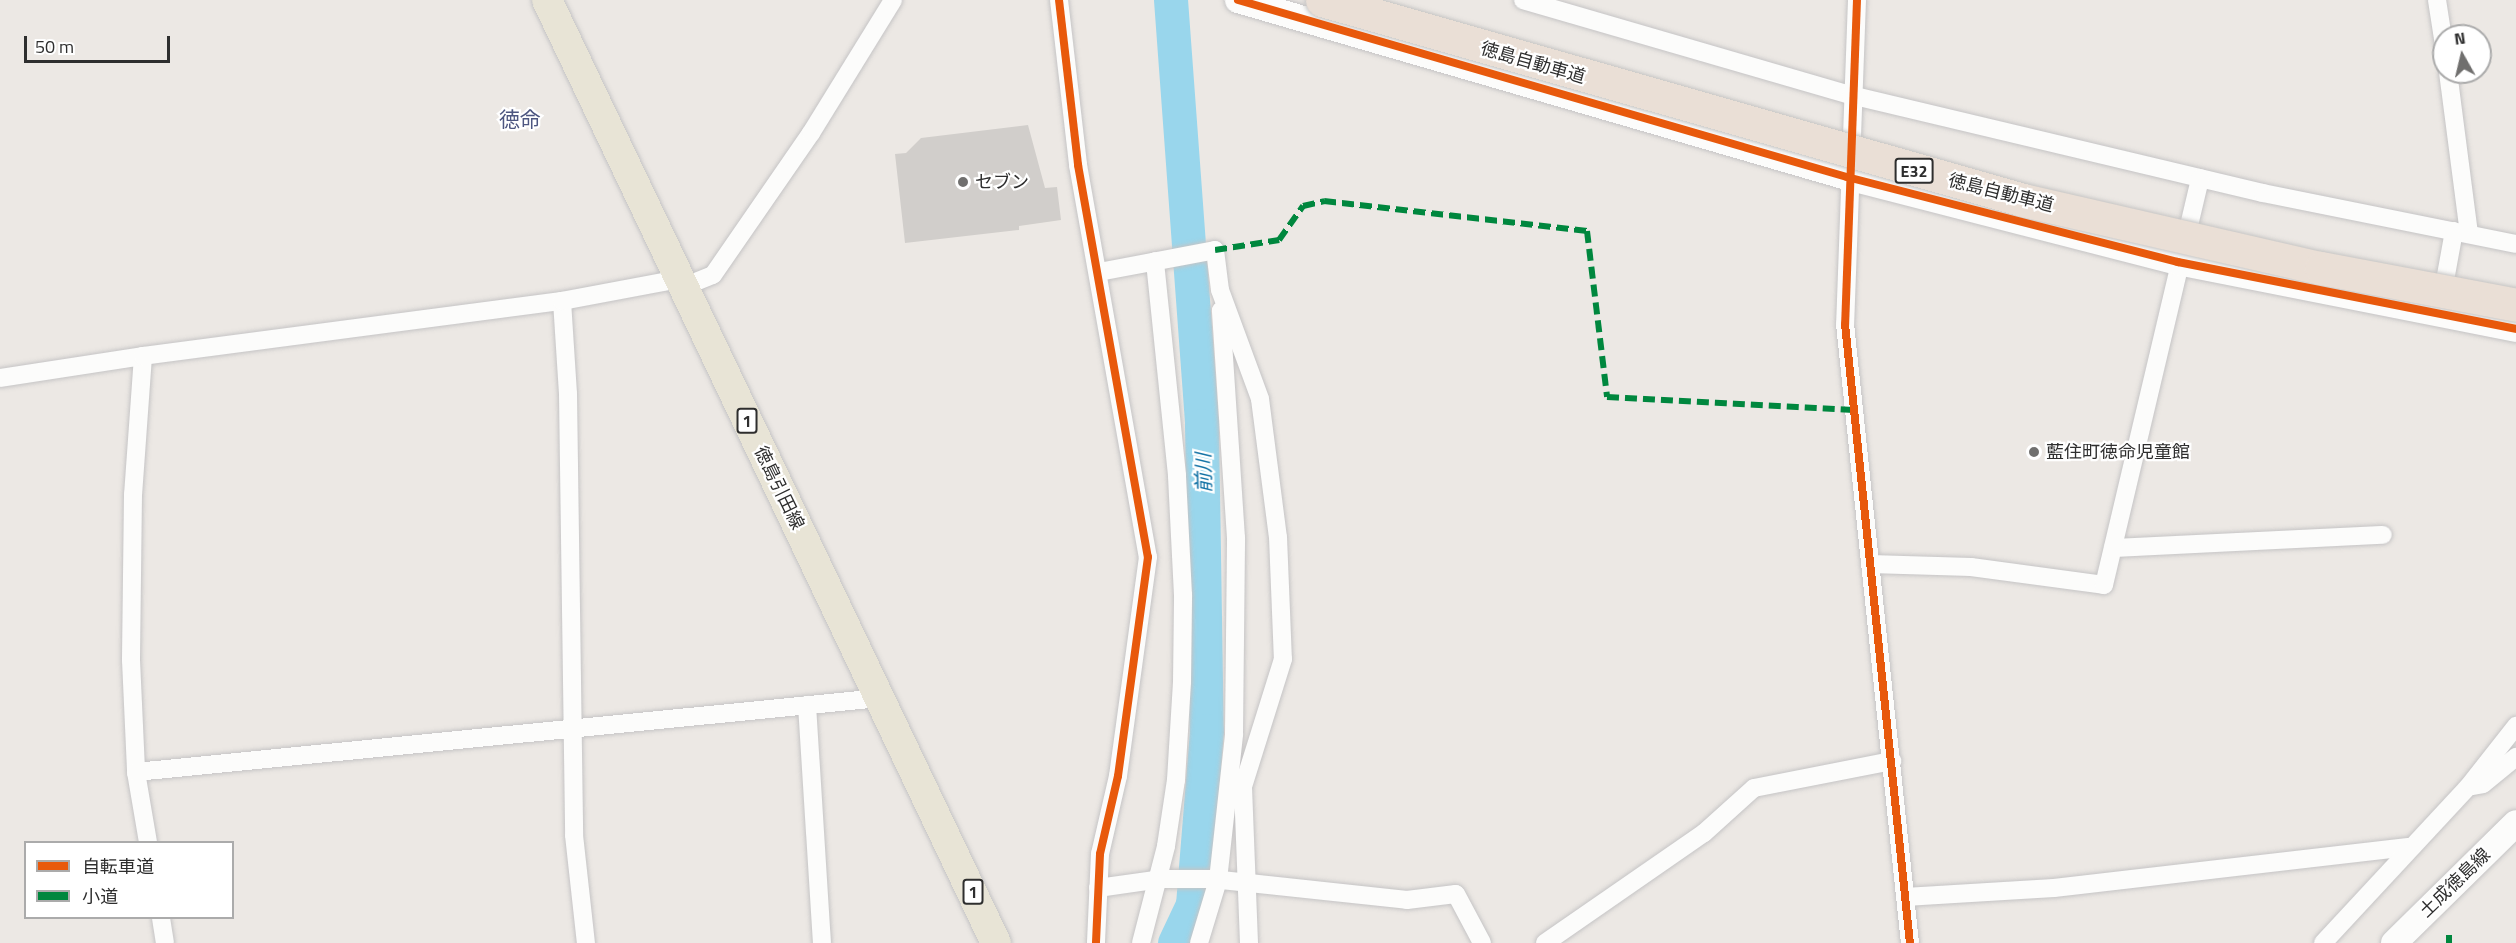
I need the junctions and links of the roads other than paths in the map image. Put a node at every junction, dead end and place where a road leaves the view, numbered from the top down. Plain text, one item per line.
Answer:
1 (548, 0) edge
2 (893, 0) edge
3 (1059, 0) edge
4 (1238, 0) edge
5 (1322, 0) edge
6 (1523, 0) edge
7 (1857, 0) edge
8 (2437, 0) edge
9 (2441, 24) edge
10 (2449, 84) edge
11 (1851, 95) junction
12 (1848, 177) junction
13 (2200, 178) junction
14 (2462, 232) junction
15 (2516, 243) edge
16 (1158, 261) junction
17 (2178, 262) junction
18 (1099, 272) junction
19 (681, 283) junction
20 (1220, 290) junction
21 (562, 301) junction
22 (2516, 305) edge
23 (2439, 316) junction
24 (2516, 329) edge
25 (143, 356) junction
26 (0, 378) edge
27 (2383, 535) dead end
28 (2113, 548) junction
29 (1870, 564) junction
30 (880, 698) junction
31 (807, 705) junction
32 (2516, 726) edge
33 (573, 727) junction
34 (2516, 757) edge
35 (1892, 761) junction
36 (136, 772) junction
37 (2468, 787) junction
38 (2516, 823) edge
39 (148, 841) edge
40 (2409, 847) junction
41 (1215, 879) junction
42 (1159, 880) junction
43 (1247, 880) junction
44 (1098, 888) junction
45 (1905, 897) junction
46 (161, 919) edge
47 (165, 943) edge
48 (586, 943) edge
49 (822, 943) edge
50 (996, 943) edge
51 (1096, 943) edge
52 (1141, 943) edge
53 (1199, 943) edge
54 (1249, 943) edge
55 (1482, 943) edge
56 (1545, 943) edge
57 (1910, 943) edge
58 (2323, 943) edge
59 (2394, 943) edge

1 - 19 main road, 徳島引田線 / 1
2 - 19 street
3 - 18 street
4 - 12 street
5 - 22 highway, 徳島自動車道 / E32, bridge
6 - 11 street
7 - 11 street
8 - 9 street
10 - 14 street
11 - 12 street
11 - 13 street
12 - 17 street
12 - 29 street
13 - 14 street
13 - 17 street
14 - 15 street
14 - 23 street
16 - 18 street
16 - 20 street
16 - 42 street
17 - 23 street
17 - 28 street
18 - 44 street
19 - 21 street
19 - 30 main road, 徳島引田線 / 1
20 - 41 street
20 - 43 street
21 - 25 street
21 - 33 street
23 - 24 street
25 - 26 street
25 - 36 street
27 - 28 street
28 - 29 street
29 - 35 street
30 - 31 street
30 - 50 main road, 徳島引田線 / 1
31 - 33 street
31 - 49 street
32 - 37 street
33 - 36 street
33 - 48 street
34 - 37 street
35 - 45 street
35 - 56 street
36 - 39 street
37 - 40 street
38 - 59 street, 土成徳島線
40 - 45 street
40 - 58 street
41 - 42 street
41 - 43 street
41 - 53 street
42 - 44 street
42 - 52 street
43 - 54 street
43 - 55 street
44 - 51 street
45 - 57 street
46 - 47 street

